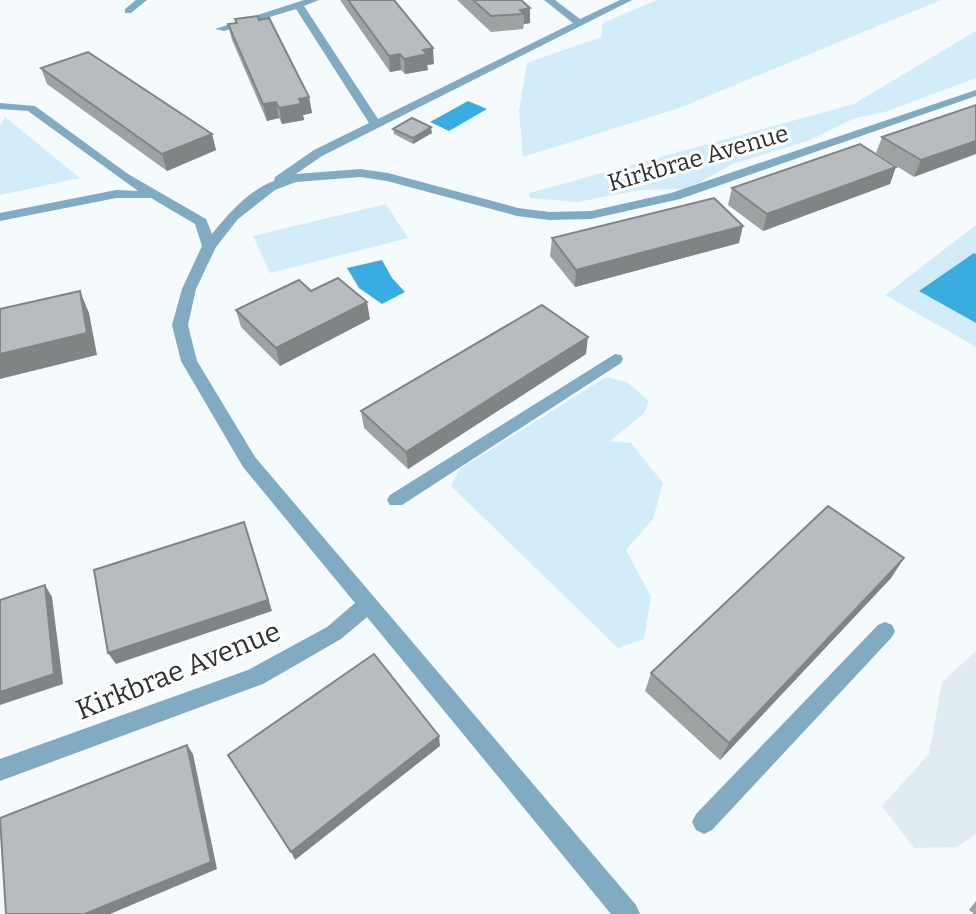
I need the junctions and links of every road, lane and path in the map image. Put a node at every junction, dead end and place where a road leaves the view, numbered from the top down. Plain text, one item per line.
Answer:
1 (142, 0) edge
2 (314, 0) edge
3 (549, 0) edge
4 (627, 0) edge
5 (298, 5) junction
6 (128, 11) dead end
7 (579, 23) junction
8 (220, 29) dead end
9 (975, 93) edge
10 (0, 106) edge
11 (375, 124) junction
12 (270, 187) junction
13 (156, 197) junction
14 (0, 217) edge
15 (209, 246) junction
16 (615, 359) dead end
17 (396, 500) dead end
18 (367, 605) junction
19 (885, 631) dead end
20 (0, 770) edge
21 (704, 822) dead end
22 (627, 914) edge

1 - 6 street
2 - 5 street
3 - 7 street
4 - 7 street
5 - 8 street
5 - 11 street
7 - 11 street
9 - 12 street, Kirkbrae Avenue
10 - 13 street
11 - 12 street
12 - 15 street, Kirkbrae Avenue
13 - 14 street
13 - 15 street
15 - 18 street, Kirkbrae Avenue
16 - 17 street
18 - 20 street, Kirkbrae Avenue
18 - 22 street, Kirkbrae Avenue
19 - 21 street

